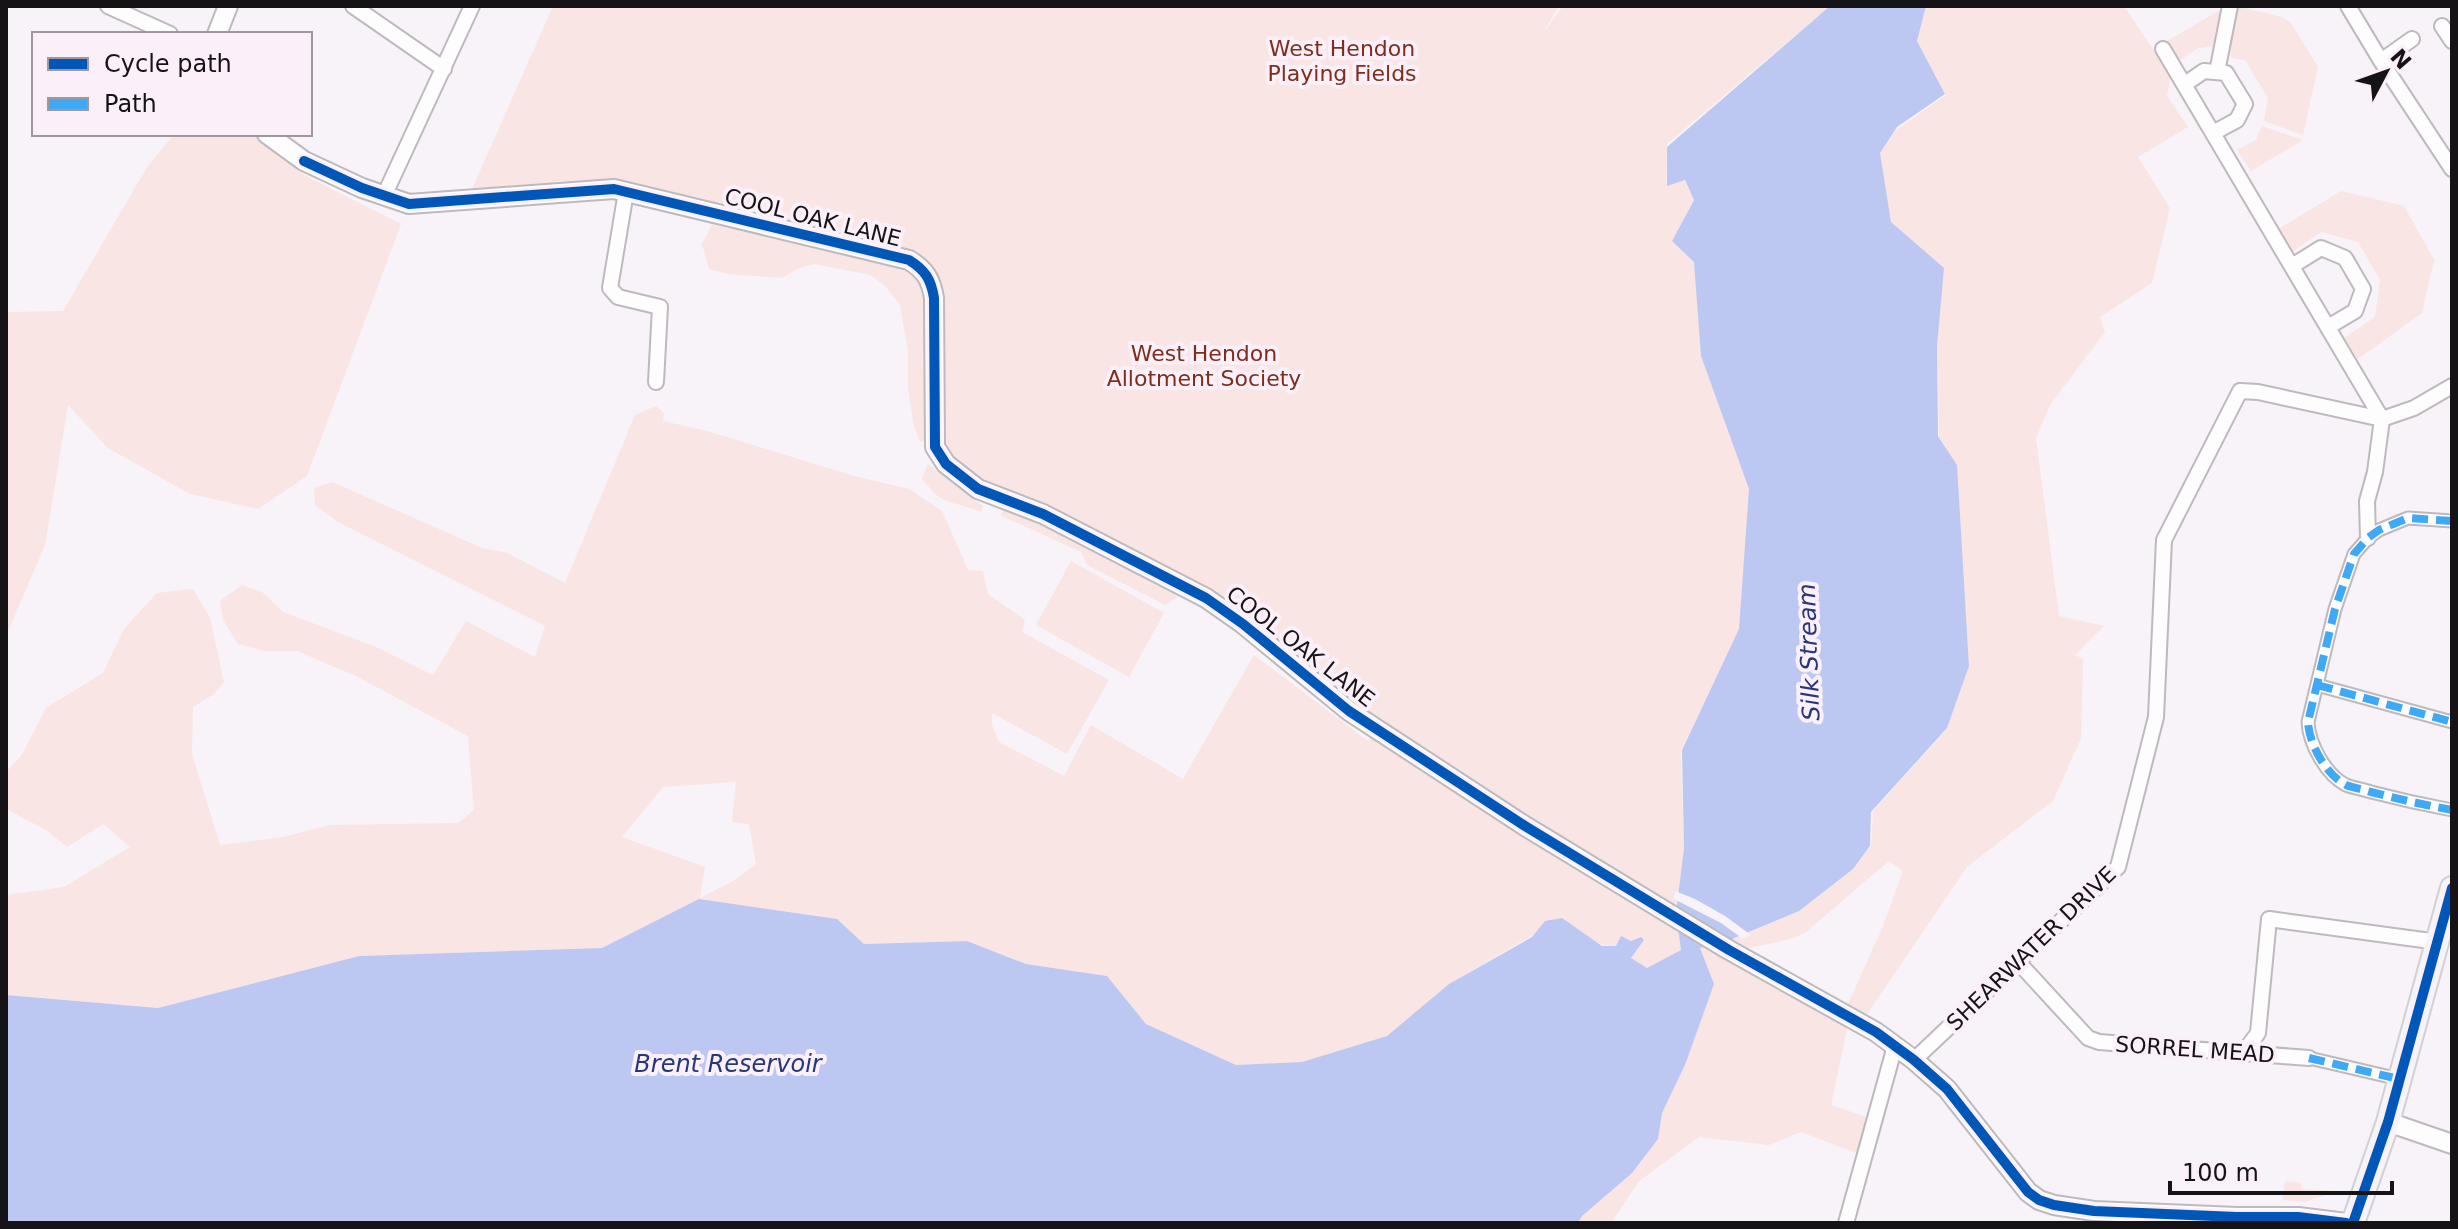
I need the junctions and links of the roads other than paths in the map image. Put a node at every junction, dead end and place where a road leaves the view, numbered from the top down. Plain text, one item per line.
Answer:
1 (108, 6) edge
2 (228, 6) edge
3 (353, 6) edge
4 (472, 6) edge
5 (2230, 6) edge
6 (2348, 6) edge
7 (2442, 26) dead end
8 (166, 32) edge
9 (218, 32) edge
10 (2412, 39) dead end
11 (2452, 41) edge
12 (2163, 49) dead end
13 (2381, 61) junction
14 (444, 69) junction
15 (2217, 72) junction
16 (2185, 84) junction
17 (2213, 133) junction
18 (270, 136) edge
19 (2452, 169) edge
20 (626, 192) junction
21 (384, 196) junction
22 (2292, 266) junction
23 (2328, 327) junction
24 (656, 382) dead end
25 (2452, 386) edge
26 (2382, 419) junction
27 (2452, 521) edge
28 (2368, 538) junction
29 (2317, 685) junction
30 (2452, 722) edge
31 (2452, 810) edge
32 (2452, 888) edge
33 (2438, 942) junction
34 (2019, 963) junction
35 (1895, 1046) junction
36 (2244, 1052) junction
37 (2309, 1058) joint
38 (1914, 1060) junction
39 (2399, 1079) junction
40 (2388, 1122) junction
41 (2452, 1144) edge
42 (2093, 1217) edge
43 (1846, 1223) edge
44 (2346, 1223) edge
45 (2353, 1223) edge

1 - 8 street
2 - 9 street
3 - 14 street
4 - 14 street
5 - 15 street
6 - 13 street
7 - 11 street
10 - 13 street
12 - 16 street
13 - 19 street
14 - 21 street
15 - 16 street
15 - 17 street
16 - 17 street
17 - 22 street
18 - 21 street, COOL OAK LANE
20 - 21 street, COOL OAK LANE
20 - 24 street
20 - 35 street, COOL OAK LANE
22 - 23 street
22 - 23 street
23 - 26 street
25 - 26 street
26 - 28 street
26 - 34 street, SHEARWATER DRIVE
27 - 28 street
28 - 29 street
29 - 30 street
29 - 31 street
32 - 33 main road
33 - 36 street
33 - 39 main road
34 - 36 street, SORREL MEAD
34 - 38 street, SHEARWATER DRIVE
35 - 38 street, COOL OAK LANE
35 - 43 street
36 - 37 street, SORREL MEAD
37 - 39 street
38 - 42 street, COOL OAK LANE
39 - 40 main road
40 - 41 street
40 - 45 main road
42 - 44 street, COOL OAK LANE

